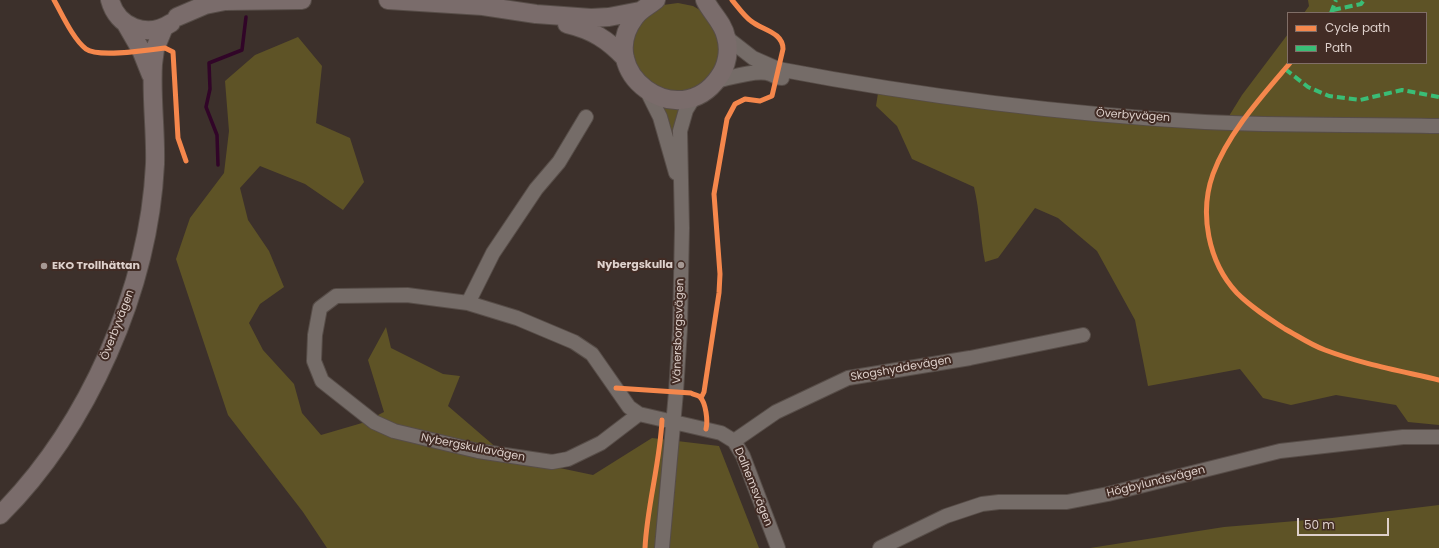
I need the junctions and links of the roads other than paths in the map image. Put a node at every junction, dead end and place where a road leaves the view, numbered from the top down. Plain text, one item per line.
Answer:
1 (110, 0) edge
2 (186, 0) edge
3 (302, 0) edge
4 (388, 0) edge
5 (657, 0) edge
6 (703, 3) edge
7 (483, 6) junction
8 (636, 6) edge
9 (536, 14) junction
10 (171, 22) junction
11 (126, 24) junction
12 (726, 37) junction
13 (625, 58) junction
14 (829, 78) junction
15 (152, 80) junction
16 (716, 81) junction
17 (646, 91) junction
18 (694, 97) junction
19 (586, 116) dead end
20 (1439, 126) edge
21 (680, 184) junction
22 (468, 303) junction
23 (1083, 335) dead end
24 (639, 414) junction
25 (674, 422) junction
26 (1439, 437) edge
27 (734, 441) junction
28 (0, 515) edge
29 (662, 548) edge
30 (778, 548) edge
31 (880, 548) edge

1 - 11 main road, Överbyvägen
2 - 10 main road, Överbyvägen
3 - 10 main road
4 - 7 main road
5 - 8 main road, Vänersborgsvägen
6 - 12 main road, Vänersborgsvägen
7 - 8 main road
7 - 9 main road
8 - 9 main road
8 - 13 main road, Vänersborgsvägen
9 - 13 main road
10 - 11 main road
10 - 15 main road, Överbyvägen
11 - 15 main road, Överbyvägen
12 - 14 street, Överbyvägen
12 - 16 main road, Vänersborgsvägen
13 - 17 main road, Vänersborgsvägen
14 - 16 street, Överbyvägen
14 - 20 street, Överbyvägen
15 - 28 main road, Överbyvägen
16 - 18 main road, Vänersborgsvägen
17 - 18 main road
17 - 21 street, Vänersborgsvägen
18 - 21 street, Vänersborgsvägen
19 - 22 street
21 - 25 street, Vänersborgsvägen
22 - 24 street, Nybergskullavägen
22 - 24 street, Nybergskullavägen
23 - 27 street, Skogshyddevägen
24 - 25 street, Nybergskullavägen
25 - 27 street, Dalhemsvägen
25 - 29 street, Vänersborgsvägen
26 - 31 street, Högbylundsvägen
27 - 30 street, Dalhemsvägen

